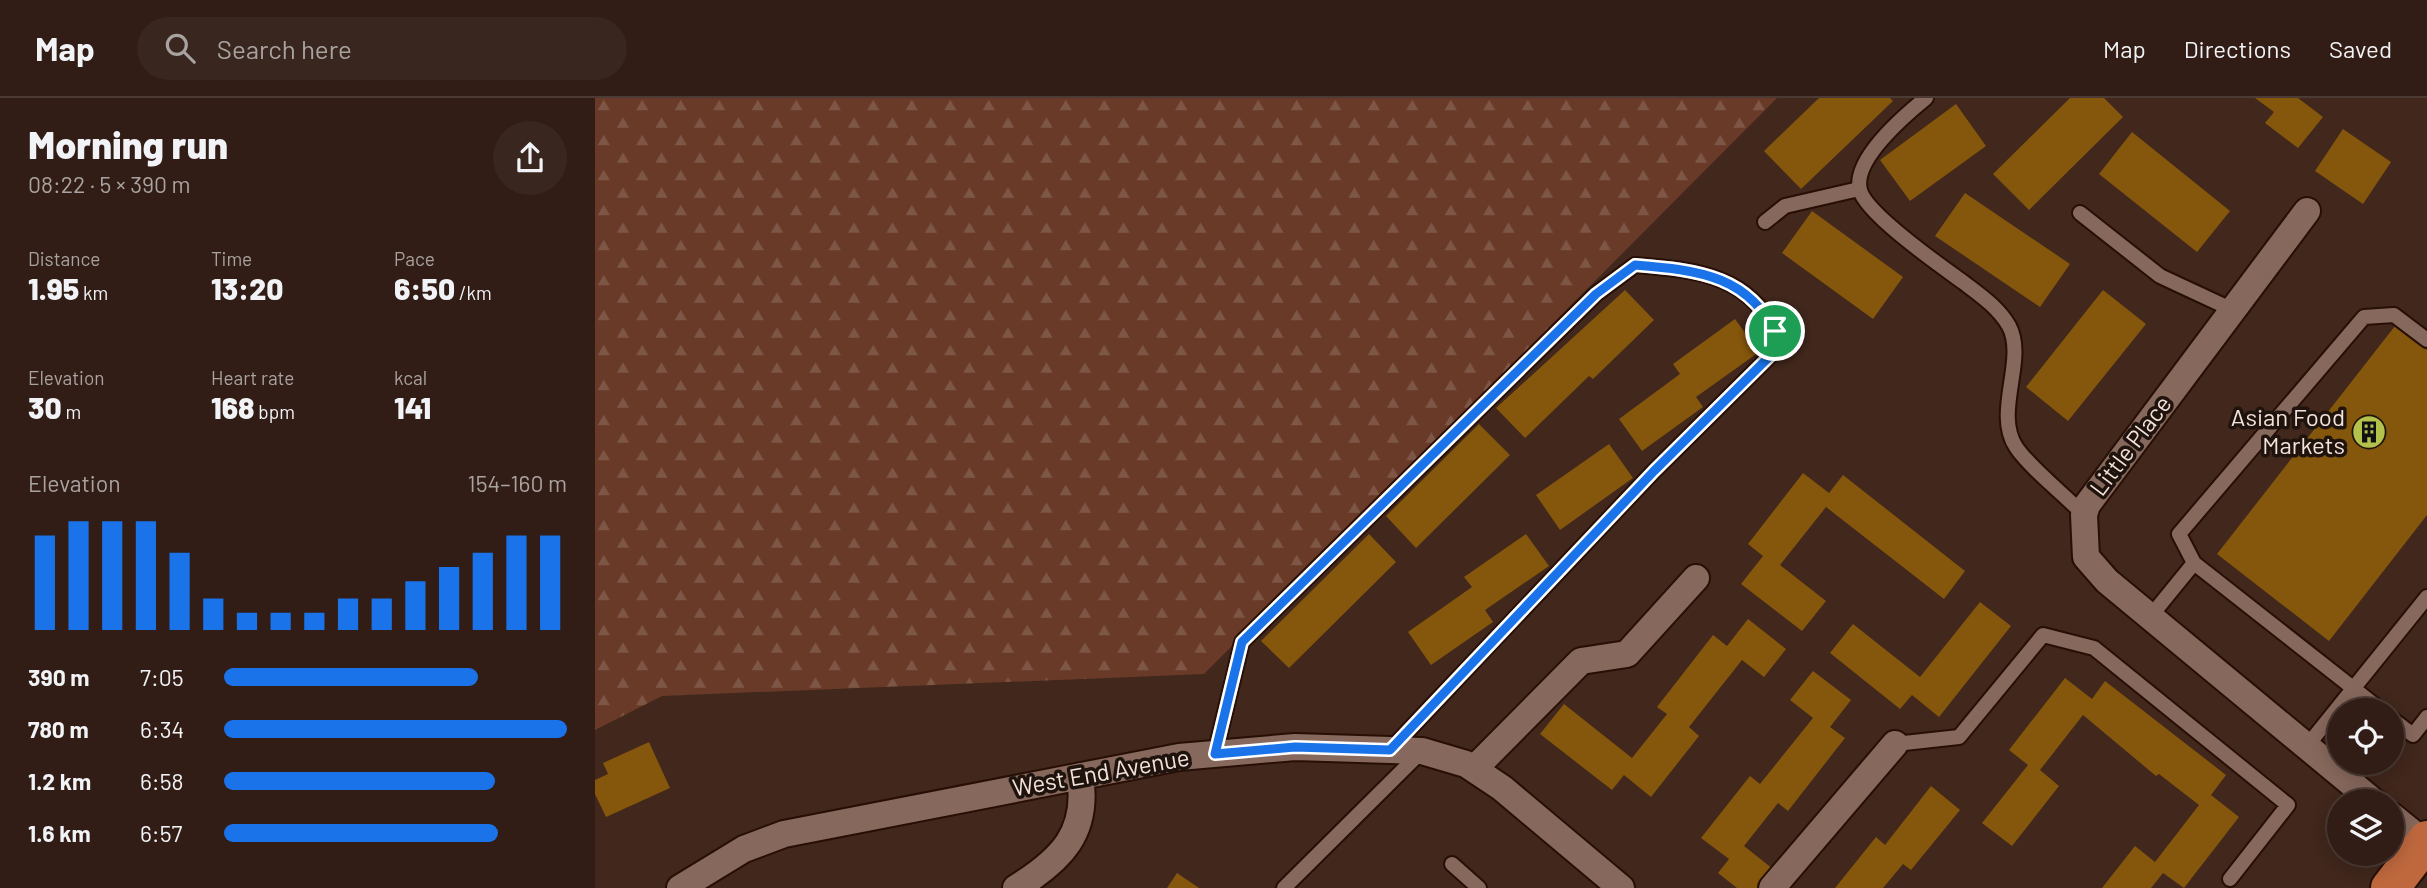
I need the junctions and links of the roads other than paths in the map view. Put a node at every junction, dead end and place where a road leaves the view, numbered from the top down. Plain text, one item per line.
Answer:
1 (1926, 98) edge
2 (1860, 189) junction
3 (2307, 211) dead end
4 (2080, 213) dead end
5 (1765, 222) dead end
6 (2233, 310) junction
7 (2427, 340) edge
8 (2084, 514) junction
9 (2194, 563) junction
10 (1696, 578) dead end
11 (2427, 597) edge
12 (2150, 617) junction
13 (2353, 690) junction
14 (2364, 698) edge
15 (2427, 717) edge
16 (2404, 728) edge
17 (1895, 744) joint
18 (2307, 746) junction
19 (1390, 750) junction
20 (1422, 751) junction
21 (1215, 754) junction
22 (1474, 769) junction
23 (1080, 776) junction
24 (2358, 789) edge
25 (2404, 825) edge
26 (2426, 841) edge
27 (1452, 864) dead end
28 (2230, 879) dead end
29 (680, 888) edge
30 (1016, 888) edge
31 (1285, 888) edge
32 (1479, 888) edge
33 (1621, 888) edge
34 (1772, 888) edge
35 (2390, 888) edge

1 - 2 lane
2 - 5 lane
2 - 8 lane
3 - 6 street, Little Place
4 - 6 lane
6 - 8 street, Little Place
7 - 9 lane
8 - 12 street, Little Place
9 - 12 lane
9 - 13 lane
10 - 22 street
11 - 13 lane
12 - 18 street, Little Place
13 - 14 lane
13 - 18 lane
15 - 16 lane
17 - 28 lane
17 - 34 street
18 - 24 street, Little Place
19 - 20 street, West End Avenue
19 - 21 street, West End Avenue
19 - 21 lane
20 - 22 street, West End Avenue
20 - 31 lane
21 - 23 street, West End Avenue
22 - 33 street, West End Avenue
23 - 29 street, West End Avenue
23 - 30 street
25 - 26 street
26 - 35 highway
27 - 32 lane

